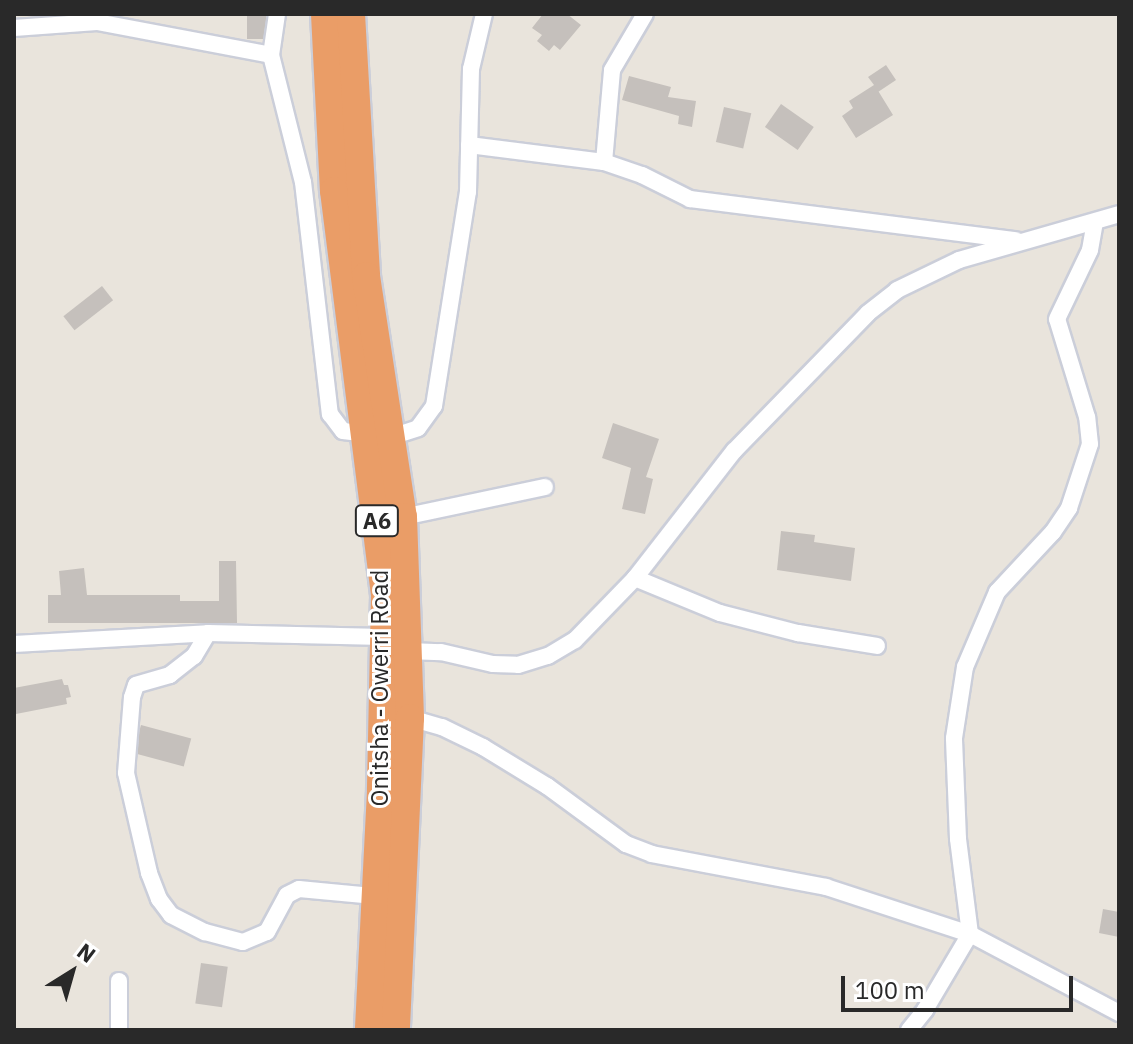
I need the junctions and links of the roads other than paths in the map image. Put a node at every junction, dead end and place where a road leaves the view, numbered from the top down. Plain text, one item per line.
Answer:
1 (277, 14) edge
2 (325, 14) edge
3 (351, 14) edge
4 (484, 14) edge
5 (645, 14) edge
6 (14, 28) edge
7 (271, 55) junction
8 (469, 145) junction
9 (604, 162) junction
10 (1119, 214) edge
11 (1095, 223) junction
12 (1022, 240) junction
13 (378, 436) junction
14 (545, 487) dead end
15 (403, 517) junction
16 (635, 578) junction
17 (208, 633) junction
18 (14, 644) edge
19 (396, 644) junction
20 (877, 646) dead end
21 (410, 718) junction
22 (390, 898) junction
23 (970, 934) junction
24 (119, 981) dead end
25 (1119, 1013) edge
26 (119, 1030) edge
27 (369, 1030) edge
28 (396, 1030) edge
29 (909, 1030) edge

1 - 7 street
2 - 13 highway, Onitsha - Owerri Road / A6
3 - 13 highway, Onitsha - Owerri Road / A6
4 - 8 street
5 - 9 street
6 - 7 street
7 - 13 street
8 - 9 street
8 - 13 street
9 - 12 street
10 - 11 street
11 - 12 street
11 - 23 street
12 - 16 street
13 - 15 highway, Onitsha - Owerri Road / A6
13 - 19 highway, Onitsha - Owerri Road / A6
14 - 15 street
15 - 19 highway, Onitsha - Owerri Road / A6
16 - 19 street
16 - 20 street
17 - 18 street
17 - 19 street
17 - 22 street
19 - 21 highway, Onitsha - Owerri Road / A6
19 - 22 highway, Onitsha - Owerri Road / A6
21 - 22 highway, Onitsha - Owerri Road / A6
21 - 23 street
22 - 27 highway, Onitsha - Owerri Road / A6
22 - 28 highway, Onitsha - Owerri Road / A6
23 - 25 street
23 - 29 street
24 - 26 street

